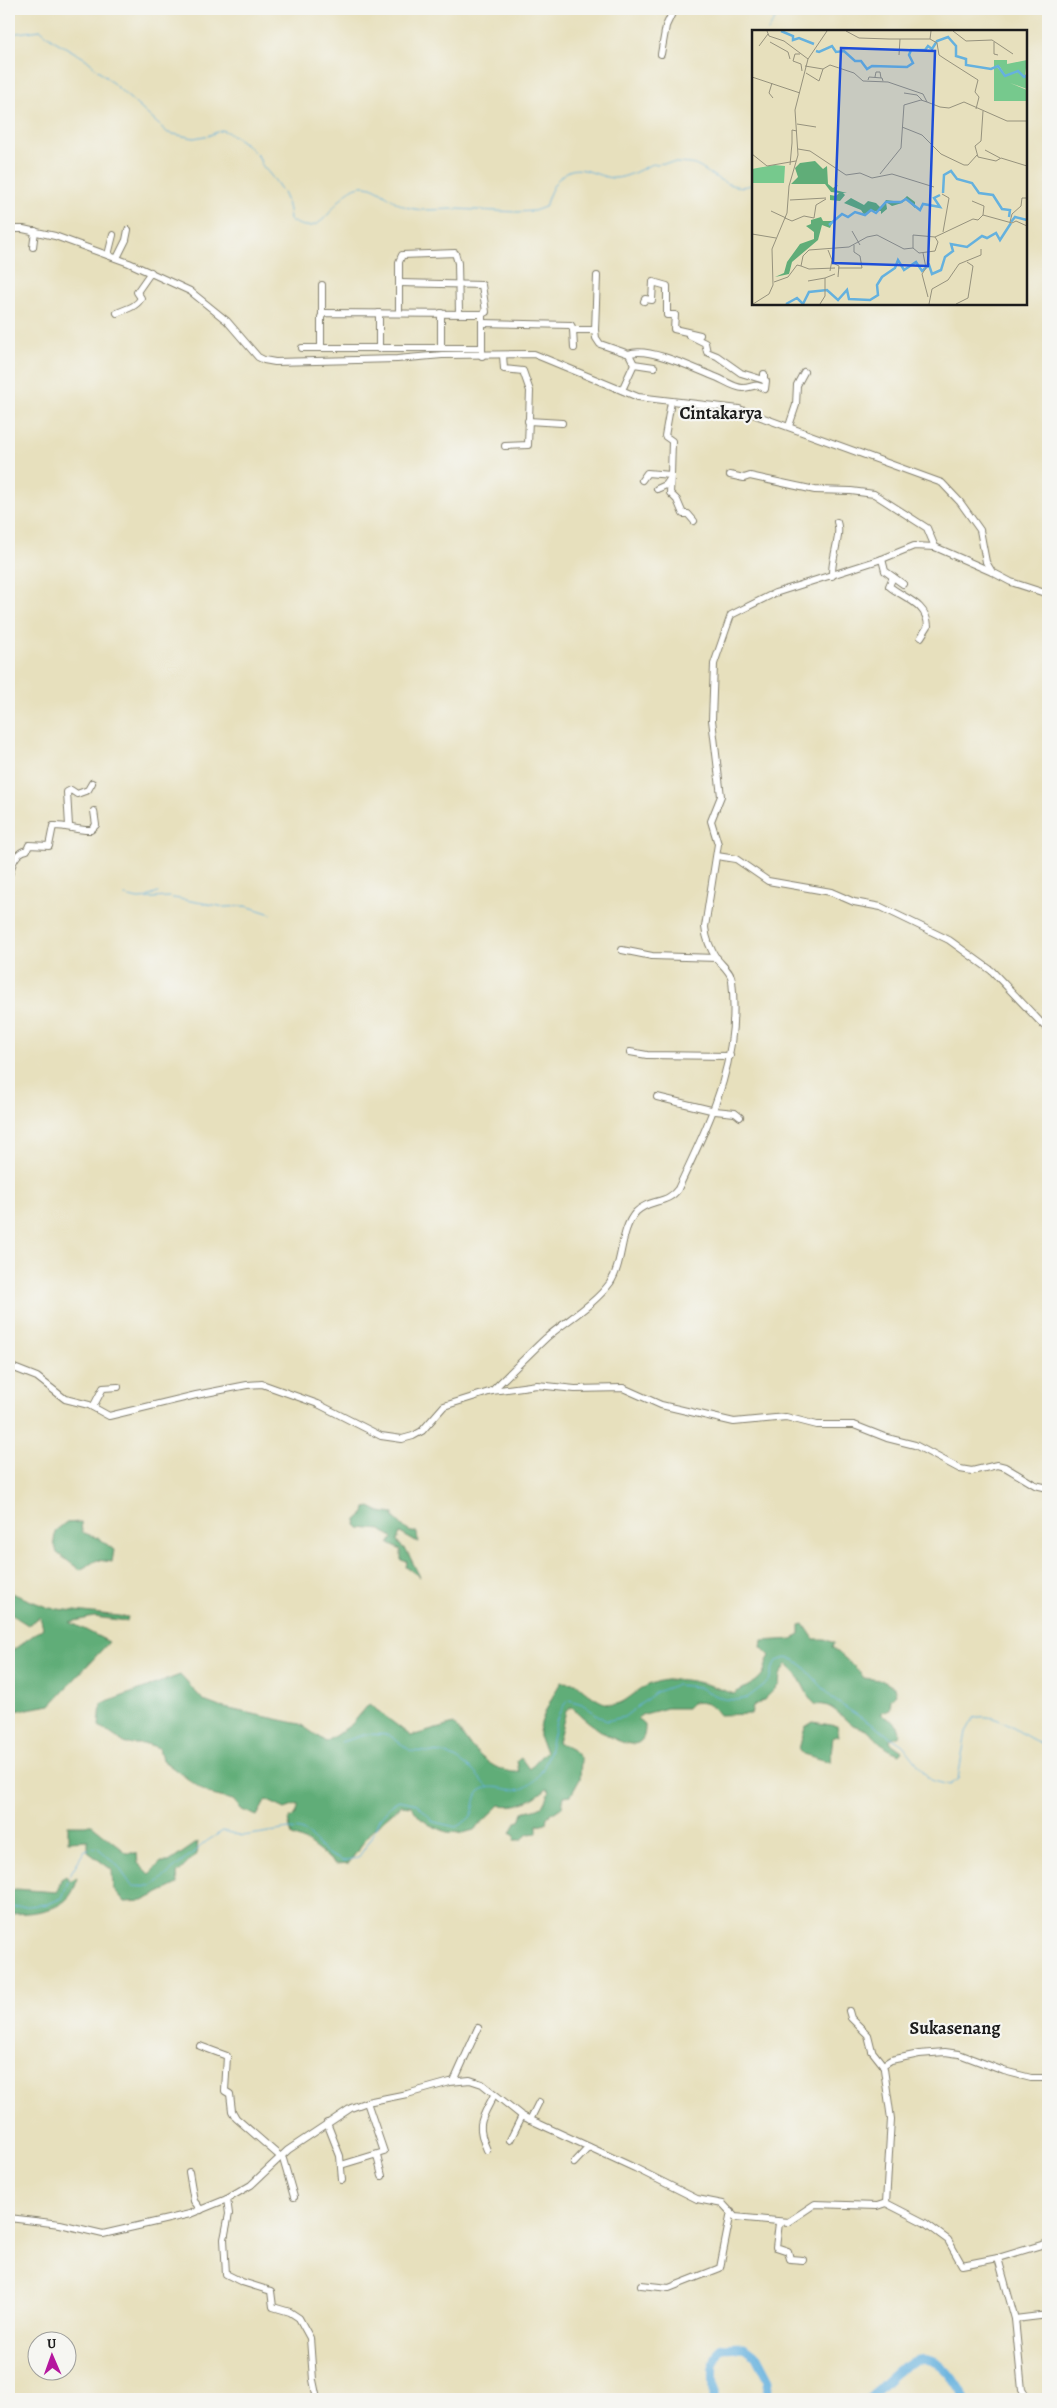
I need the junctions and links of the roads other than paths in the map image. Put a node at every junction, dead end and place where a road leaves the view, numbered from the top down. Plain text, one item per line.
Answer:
1 (674, 9) edge
2 (660, 54) dead end
3 (9, 229) edge
4 (128, 230) dead end
5 (35, 231) junction
6 (113, 235) dead end
7 (34, 246) dead end
8 (108, 255) junction
9 (117, 258) junction
10 (151, 272) junction
11 (597, 276) dead end
12 (400, 282) junction
13 (459, 284) junction
14 (322, 285) dead end
15 (644, 301) dead end
16 (399, 312) junction
17 (116, 313) dead end
18 (379, 313) junction
19 (441, 313) junction
20 (459, 313) junction
21 (482, 314) junction
22 (322, 315) junction
23 (482, 323) junction
24 (573, 330) junction
25 (595, 330) junction
26 (688, 334) junction
27 (700, 335) dead end
28 (302, 348) dead end
29 (321, 348) junction
30 (441, 348) junction
31 (482, 348) junction
32 (574, 348) dead end
33 (379, 349) junction
34 (629, 354) junction
35 (482, 356) junction
36 (503, 356) junction
37 (634, 364) junction
38 (654, 367) dead end
39 (804, 372) dead end
40 (622, 390) junction
41 (670, 402) junction
42 (528, 421) junction
43 (562, 423) dead end
44 (789, 426) junction
45 (505, 446) dead end
46 (730, 475) dead end
47 (671, 476) junction
48 (642, 480) dead end
49 (657, 489) dead end
50 (694, 521) dead end
51 (837, 522) dead end
52 (935, 547) junction
53 (882, 559) junction
54 (992, 572) junction
55 (832, 576) junction
56 (893, 577) junction
57 (903, 584) dead end
58 (1048, 594) edge
59 (921, 637) dead end
60 (92, 783) dead end
61 (94, 811) dead end
62 (69, 826) junction
63 (717, 856) junction
64 (9, 875) edge
65 (622, 950) dead end
66 (717, 958) junction
67 (1048, 1030) edge
68 (630, 1052) dead end
69 (730, 1056) junction
70 (657, 1097) dead end
71 (714, 1111) junction
72 (740, 1117) dead end
73 (9, 1366) edge
74 (118, 1387) dead end
75 (492, 1391) junction
76 (93, 1407) junction
77 (1048, 1488) edge
78 (849, 2012) dead end
79 (478, 2028) dead end
80 (200, 2046) dead end
81 (884, 2065) junction
82 (1048, 2078) edge
83 (454, 2080) junction
84 (494, 2094) junction
85 (367, 2102) junction
86 (539, 2102) dead end
87 (522, 2116) junction
88 (530, 2120) junction
89 (327, 2123) junction
90 (510, 2140) dead end
91 (589, 2147) junction
92 (487, 2150) dead end
93 (281, 2156) junction
94 (377, 2156) junction
95 (574, 2163) dead end
96 (341, 2164) junction
97 (189, 2172) dead end
98 (382, 2176) dead end
99 (342, 2180) dead end
100 (294, 2197) dead end
101 (227, 2199) junction
102 (886, 2202) junction
103 (201, 2210) junction
104 (731, 2212) junction
105 (9, 2218) edge
106 (779, 2223) junction
107 (1048, 2243) edge
108 (998, 2258) junction
109 (803, 2260) dead end
110 (641, 2285) dead end
111 (1048, 2314) edge
112 (1015, 2319) junction
113 (317, 2399) edge
114 (1028, 2399) edge

1 - 2 street
3 - 5 street
4 - 9 street
5 - 7 street
5 - 8 street
6 - 8 street
8 - 9 street
9 - 10 street
10 - 17 street
10 - 35 street
11 - 25 street
12 - 13 street
12 - 13 street
12 - 16 street
13 - 20 street
13 - 21 street
14 - 22 street
15 - 26 street
16 - 18 street
16 - 19 street
18 - 22 street
18 - 33 street
19 - 20 street
19 - 30 street
20 - 21 street
21 - 23 street
22 - 29 street
23 - 24 street
23 - 31 street
24 - 25 street
24 - 32 street
25 - 34 street
26 - 27 street
26 - 34 street
28 - 29 street
29 - 33 street
30 - 31 street
30 - 33 street
31 - 35 street
34 - 37 street
35 - 36 street
36 - 40 street
36 - 42 street
37 - 38 street
37 - 40 street
39 - 44 street
40 - 41 street
41 - 44 street
41 - 47 street
42 - 43 street
42 - 45 street
44 - 54 street
46 - 52 street
47 - 48 street
47 - 49 street
47 - 50 street
51 - 55 street
52 - 53 street
52 - 54 street
53 - 55 street
53 - 56 street
54 - 58 street
55 - 63 street
56 - 57 street
56 - 59 street
60 - 62 street
61 - 62 street
62 - 64 street
63 - 66 street
63 - 67 street
65 - 66 street
66 - 69 street
68 - 69 street
69 - 71 street
70 - 71 street
71 - 72 street
71 - 75 street
73 - 76 street
74 - 76 street
75 - 76 street
75 - 77 street
78 - 81 street
79 - 83 street
80 - 93 street
81 - 82 street
81 - 102 street
83 - 84 street
83 - 85 street
84 - 87 street
84 - 92 street
85 - 89 street
85 - 94 street
86 - 88 street
87 - 88 street
87 - 90 street
88 - 91 street
89 - 93 street
89 - 96 street
91 - 95 street
91 - 104 street
93 - 100 street
93 - 101 street
94 - 96 street
94 - 98 street
96 - 99 street
97 - 103 street
101 - 103 street
101 - 113 street
102 - 106 street
102 - 108 street
103 - 105 street
104 - 106 street
104 - 110 street
106 - 109 street
107 - 108 street
108 - 112 street
111 - 112 street
112 - 114 street

